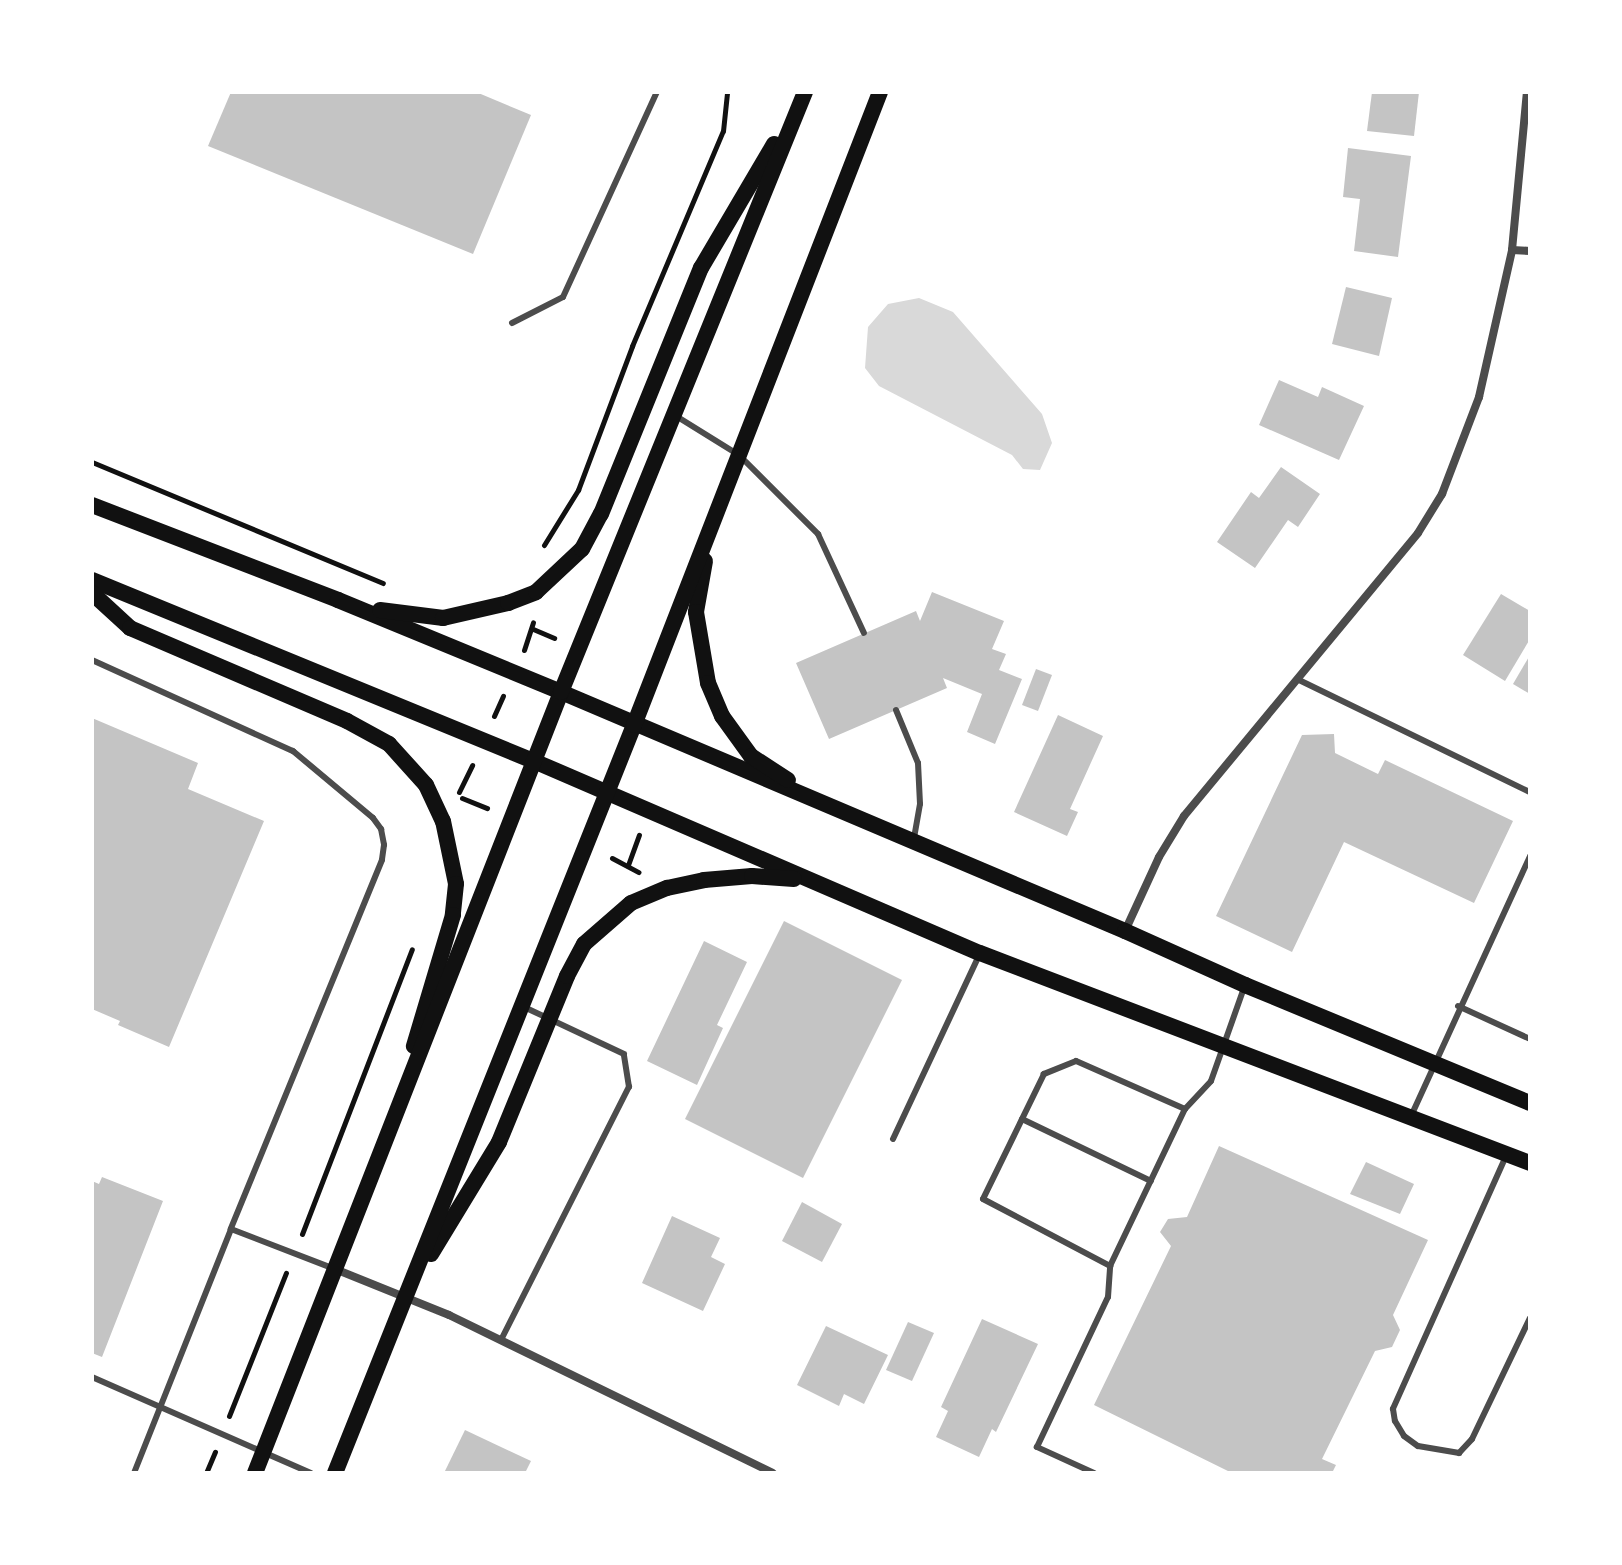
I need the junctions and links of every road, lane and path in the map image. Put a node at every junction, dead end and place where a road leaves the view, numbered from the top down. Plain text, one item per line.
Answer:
1 (657, 92) edge
2 (729, 92) edge
3 (880, 92) edge
4 (1527, 92) edge
5 (804, 93) edge
6 (1512, 250) junction
7 (1530, 251) edge
8 (512, 323) dead end
9 (673, 414) junction
10 (739, 455) junction
11 (92, 462) edge
12 (92, 505) edge
13 (711, 526) junction
14 (541, 548) dead end
15 (92, 580) edge
16 (397, 586) dead end
17 (92, 593) edge
18 (338, 600) junction
19 (532, 616) dead end
20 (533, 629) junction
21 (864, 633) dead end
22 (555, 638) dead end
23 (92, 660) edge
24 (513, 673) junction
25 (1299, 680) junction
26 (561, 692) junction
27 (896, 710) dead end
28 (634, 725) junction
29 (483, 740) junction
30 (536, 762) junction
31 (606, 792) junction
32 (1530, 792) edge
33 (819, 800) junction
34 (487, 808) dead end
35 (639, 834) dead end
36 (913, 842) junction
37 (1530, 856) edge
38 (612, 858) dead end
39 (628, 865) junction
40 (638, 872) dead end
41 (806, 880) junction
42 (1125, 931) junction
43 (415, 942) dead end
44 (980, 953) junction
45 (1245, 985) junction
46 (521, 1005) junction
47 (1458, 1006) junction
48 (550, 1017) junction
49 (1530, 1039) edge
50 (1225, 1047) junction
51 (1433, 1064) junction
52 (1530, 1103) edge
53 (1185, 1109) junction
54 (1412, 1115) junction
55 (1022, 1119) junction
56 (893, 1139) dead end
57 (382, 1153) junction
58 (1507, 1153) junction
59 (1530, 1163) edge
60 (1151, 1181) junction
61 (231, 1229) junction
62 (294, 1254) junction
63 (1110, 1266) junction
64 (335, 1269) junction
65 (405, 1297) junction
66 (1530, 1318) edge
67 (501, 1340) junction
68 (92, 1377) edge
69 (161, 1408) junction
70 (221, 1436) junction
71 (263, 1453) junction
72 (134, 1473) edge
73 (206, 1473) edge
74 (255, 1473) edge
75 (311, 1473) edge
76 (335, 1473) edge
77 (773, 1473) edge
78 (1094, 1473) edge

1 - 8 lane
2 - 14 path
3 - 10 main road
4 - 6 street
5 - 9 main road
5 - 18 main road
6 - 7 street
6 - 25 street
9 - 10 lane
9 - 26 main road
10 - 13 main road
10 - 21 lane
11 - 16 path
12 - 18 main road
13 - 28 main road
13 - 33 main road
15 - 29 main road
17 - 57 main road
18 - 24 main road
19 - 20 path
20 - 22 path
20 - 24 path
23 - 61 lane
24 - 26 main road
24 - 29 path
25 - 32 lane
25 - 42 street
26 - 28 main road
26 - 30 main road
27 - 36 lane
28 - 31 main road
28 - 33 main road
29 - 30 main road
29 - 34 path
30 - 31 main road
30 - 57 main road
31 - 41 main road
31 - 46 main road
33 - 36 main road
35 - 39 path
36 - 42 main road
37 - 47 lane
38 - 39 path
39 - 40 path
41 - 44 main road
41 - 48 main road
42 - 45 main road
43 - 62 path
44 - 50 main road
44 - 56 lane
45 - 50 lane
45 - 51 main road
46 - 48 lane
46 - 65 main road
47 - 49 lane
47 - 51 lane
48 - 65 main road
48 - 67 lane
50 - 53 lane
50 - 54 main road
51 - 52 main road
51 - 54 lane
53 - 55 lane
53 - 60 lane
54 - 58 main road
55 - 60 lane
55 - 63 lane
57 - 64 main road
58 - 59 main road
58 - 66 lane
60 - 63 lane
61 - 62 lane
61 - 69 lane
62 - 64 lane
62 - 70 path
63 - 78 lane
64 - 65 street
64 - 71 main road
65 - 67 street
65 - 76 main road
67 - 77 street
68 - 69 lane
69 - 70 lane
69 - 72 lane
70 - 71 lane
70 - 73 path
71 - 74 main road
71 - 75 lane

